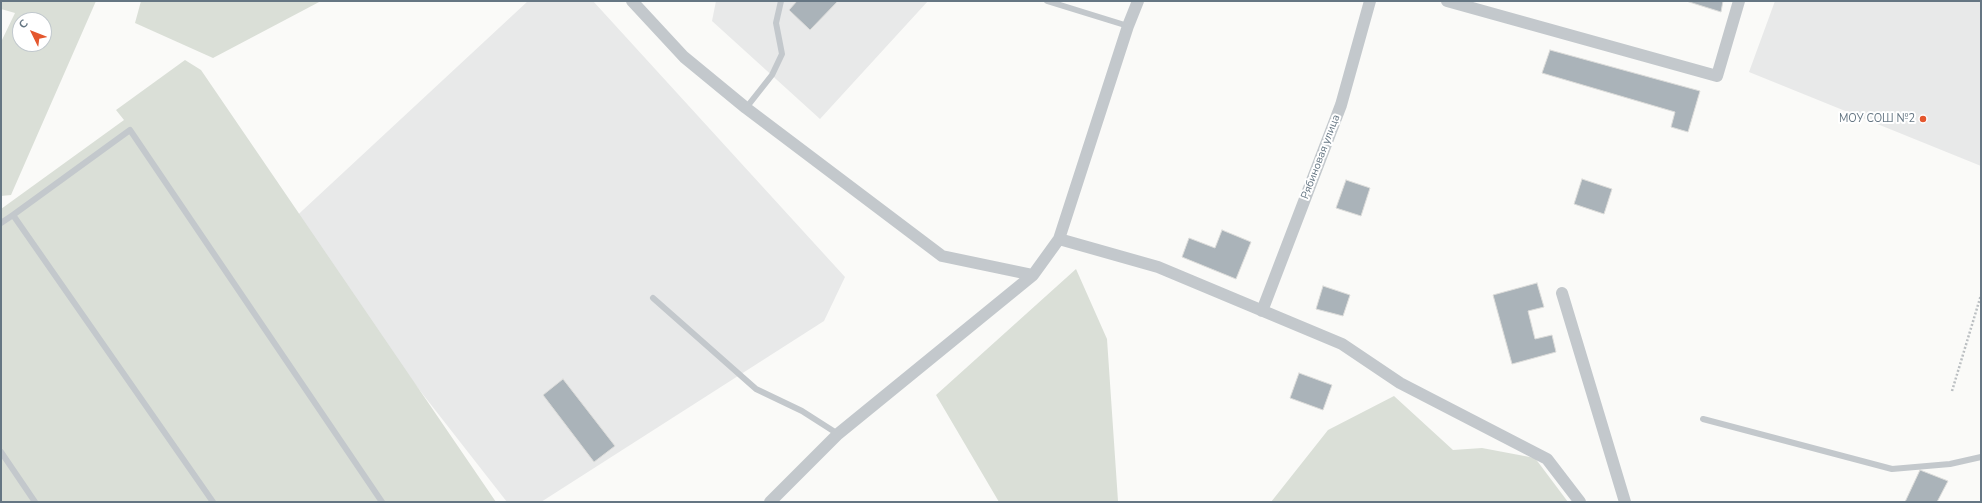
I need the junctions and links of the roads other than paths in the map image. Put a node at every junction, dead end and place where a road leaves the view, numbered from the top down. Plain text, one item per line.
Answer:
1 (632, 1) edge
2 (781, 1) edge
3 (1047, 1) edge
4 (1138, 1) edge
5 (1370, 1) edge
6 (1447, 1) edge
7 (1739, 1) edge
8 (1128, 26) junction
9 (746, 108) junction
10 (13, 215) junction
11 (1, 223) edge
12 (1059, 239) junction
13 (1033, 275) junction
14 (1562, 294) dead end
15 (653, 298) dead end
16 (1262, 310) junction
17 (1703, 419) dead end
18 (838, 434) junction
19 (1, 452) edge
20 (1981, 457) edge
21 (35, 502) edge
22 (213, 502) edge
23 (382, 502) edge
24 (770, 502) edge
25 (1580, 502) edge
26 (1625, 502) edge

1 - 9 street
2 - 9 lane
3 - 8 lane
4 - 8 street
5 - 16 street, Рябиновая улица
6 - 7 street
8 - 12 street
9 - 13 street
10 - 11 lane
10 - 22 lane
10 - 23 lane
12 - 13 street
12 - 16 street
13 - 18 street
14 - 26 street
15 - 18 lane
16 - 25 street
17 - 20 lane
18 - 24 street
19 - 21 lane

